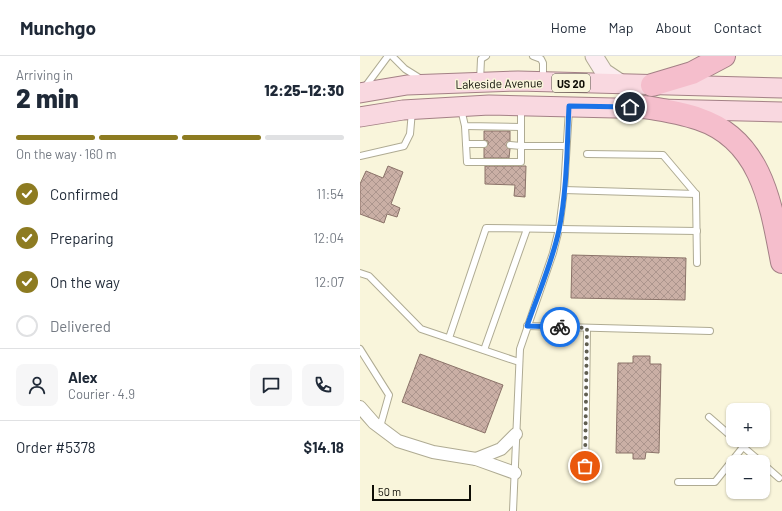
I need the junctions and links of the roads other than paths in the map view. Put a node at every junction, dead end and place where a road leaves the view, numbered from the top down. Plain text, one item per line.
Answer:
1 (388, 56) edge
2 (392, 56) edge
3 (533, 56) edge
4 (594, 56) edge
5 (724, 56) edge
6 (482, 57) edge
7 (542, 57) edge
8 (480, 82) junction
9 (543, 82) junction
10 (427, 84) junction
11 (622, 84) junction
12 (652, 85) junction
13 (782, 88) edge
14 (360, 93) edge
15 (521, 105) junction
16 (460, 106) junction
17 (569, 106) junction
18 (645, 107) junction
19 (412, 109) junction
20 (782, 112) edge
21 (360, 117) edge
22 (465, 126) junction
23 (521, 127) junction
24 (466, 144) junction
25 (484, 144) dead end
26 (510, 145) dead end
27 (521, 146) junction
28 (566, 146) junction
29 (587, 154) dead end
30 (360, 156) edge
31 (564, 190) junction
32 (696, 194) junction
33 (527, 229) junction
34 (559, 229) junction
35 (697, 231) junction
36 (782, 262) edge
37 (697, 263) dead end
38 (360, 273) edge
39 (527, 326) junction
40 (587, 328) junction
41 (710, 331) dead end
42 (449, 338) junction
43 (360, 349) edge
44 (484, 350) junction
45 (519, 362) junction
46 (360, 407) edge
47 (709, 417) dead end
48 (380, 427) junction
49 (726, 432) edge
50 (516, 434) junction
51 (743, 447) joint
52 (752, 455) edge
53 (476, 459) junction
54 (770, 470) edge
55 (515, 473) junction
56 (779, 478) dead end
57 (585, 480) dead end
58 (678, 482) dead end
59 (513, 511) edge

1 - 14 lane
2 - 10 lane
3 - 7 lane
4 - 11 street
5 - 12 highway
6 - 8 lane
7 - 9 lane
8 - 9 main road, Lakeside Avenue / US 20
8 - 10 main road, Lakeside Avenue / US 20
9 - 11 main road, Lakeside Avenue / US 20
10 - 14 main road, Lakeside Avenue / US 20
11 - 12 main road, Lakeside Avenue / US 20
12 - 13 main road, Lakeside Avenue / US 20
15 - 16 main road, Lakeside Avenue / US 20
15 - 17 main road, Lakeside Avenue / US 20
15 - 23 lane
16 - 19 main road, Lakeside Avenue / US 20
16 - 22 lane
17 - 18 main road, Lakeside Avenue / US 20
17 - 28 lane
18 - 20 main road, Lakeside Avenue / US 20
18 - 36 highway
19 - 21 main road, Lakeside Avenue / US 20
19 - 30 lane
22 - 23 lane
22 - 24 lane
23 - 27 lane
24 - 25 lane
24 - 27 lane
26 - 27 lane
27 - 28 lane
28 - 31 lane
29 - 32 lane
31 - 32 lane
31 - 34 lane
32 - 35 lane
33 - 34 lane
33 - 42 lane
33 - 44 lane
34 - 35 lane
34 - 39 lane
35 - 37 lane
38 - 42 lane
39 - 40 lane
39 - 45 lane
40 - 41 lane
40 - 57 lane
42 - 44 lane
43 - 48 lane
44 - 45 lane
45 - 50 lane
46 - 48 street
47 - 49 lane
48 - 53 street
50 - 53 street
50 - 55 lane
51 - 52 lane
51 - 58 lane
53 - 55 street
54 - 56 lane
55 - 59 lane

